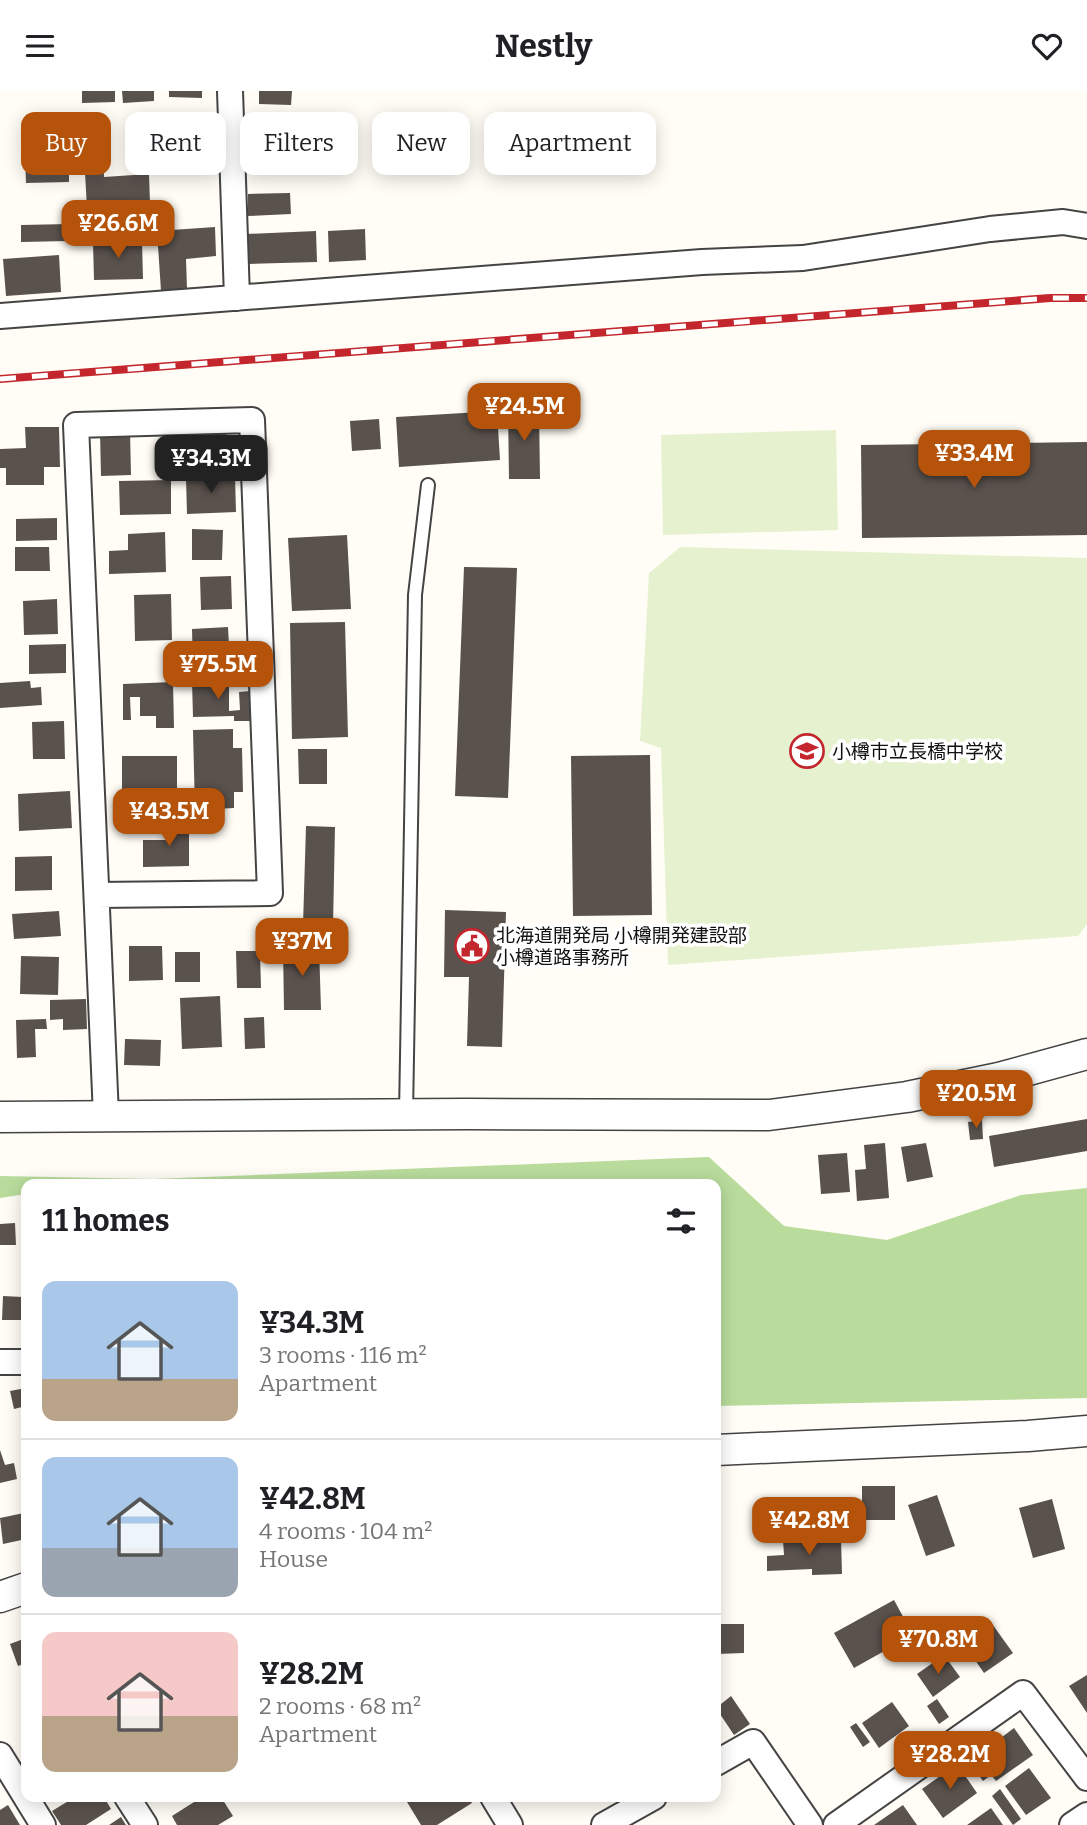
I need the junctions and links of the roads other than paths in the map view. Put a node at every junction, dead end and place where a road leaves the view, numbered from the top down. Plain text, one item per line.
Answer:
1 (230, 91) edge
2 (1087, 226) edge
3 (237, 298) junction
4 (0, 316) edge
5 (428, 485) dead end
6 (97, 895) junction
7 (1087, 1054) edge
8 (406, 1115) junction
9 (106, 1116) junction
10 (0, 1117) edge
11 (0, 1361) edge
12 (21, 1361) edge
13 (1087, 1431) edge
14 (721, 1450) edge
15 (21, 1590) edge
16 (0, 1597) edge
17 (0, 1755) edge
18 (721, 1760) edge
19 (1087, 1778) edge
20 (21, 1784) edge
21 (33, 1802) edge
22 (130, 1802) edge
23 (496, 1802) edge
24 (644, 1802) edge
25 (1087, 1815) edge
26 (43, 1825) edge
27 (145, 1825) edge
28 (510, 1825) edge
29 (604, 1825) edge
30 (810, 1825) edge
31 (836, 1825) edge
32 (1072, 1825) edge

1 - 3 street
2 - 3 street
3 - 4 street
5 - 8 lane
6 - 6 street
6 - 9 street
7 - 8 street
8 - 9 street
9 - 10 street
11 - 12 street
13 - 14 street
15 - 16 street
17 - 20 street
18 - 30 street
19 - 31 street
21 - 26 street
22 - 27 street
23 - 28 street
24 - 29 street
25 - 32 street

